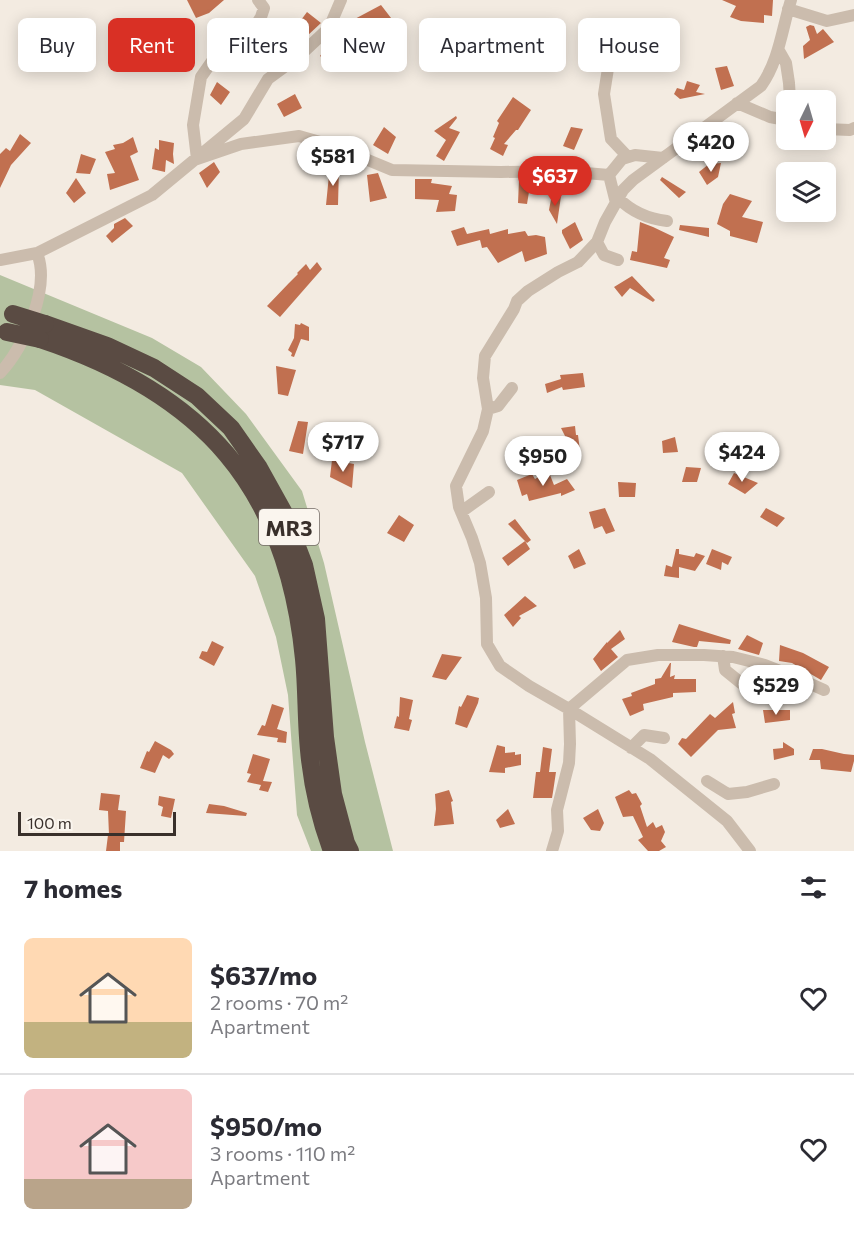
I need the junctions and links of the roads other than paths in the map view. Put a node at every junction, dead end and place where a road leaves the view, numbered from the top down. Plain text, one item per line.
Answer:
1 (258, 0) edge
2 (341, 0) edge
3 (790, 4) edge
4 (854, 15) edge
5 (778, 49) junction
6 (607, 72) edge
7 (789, 90) edge
8 (737, 104) junction
9 (776, 118) edge
10 (836, 128) edge
11 (854, 128) edge
12 (611, 139) junction
13 (628, 157) junction
14 (663, 158) junction
15 (197, 159) junction
16 (612, 171) junction
17 (617, 201) junction
18 (667, 221) dead end
19 (597, 242) junction
20 (37, 253) junction
21 (0, 260) edge
22 (618, 260) dead end
23 (5, 322) edge
24 (43, 331) junction
25 (0, 373) edge
26 (512, 388) dead end
27 (488, 409) junction
28 (489, 492) dead end
29 (461, 512) junction
30 (723, 656) junction
31 (741, 683) dead end
32 (824, 690) dead end
33 (569, 709) junction
34 (664, 738) dead end
35 (631, 748) junction
36 (678, 781) junction
37 (707, 781) junction
38 (722, 781) dead end
39 (774, 784) dead end
40 (332, 851) edge
41 (350, 851) edge
42 (552, 851) edge
43 (750, 851) edge

1 - 15 street
2 - 15 street
3 - 4 street
3 - 5 street
5 - 7 street
5 - 8 street
6 - 12 street
8 - 9 street
8 - 14 street
10 - 11 street
12 - 13 street
12 - 16 street
13 - 14 street
13 - 16 street
14 - 17 street
15 - 16 street
15 - 20 street
16 - 17 street
17 - 18 street
17 - 19 street
19 - 22 street
19 - 27 street
20 - 21 street
20 - 25 street
23 - 24 highway, MR3, bridge
24 - 40 highway, MR3
24 - 41 highway, MR3
26 - 27 street
27 - 29 street
28 - 29 street
29 - 33 street
30 - 31 street
30 - 32 street
30 - 33 street
33 - 35 street
33 - 42 street
34 - 35 street
35 - 36 street
36 - 37 street
36 - 43 street
37 - 38 street
37 - 39 street

